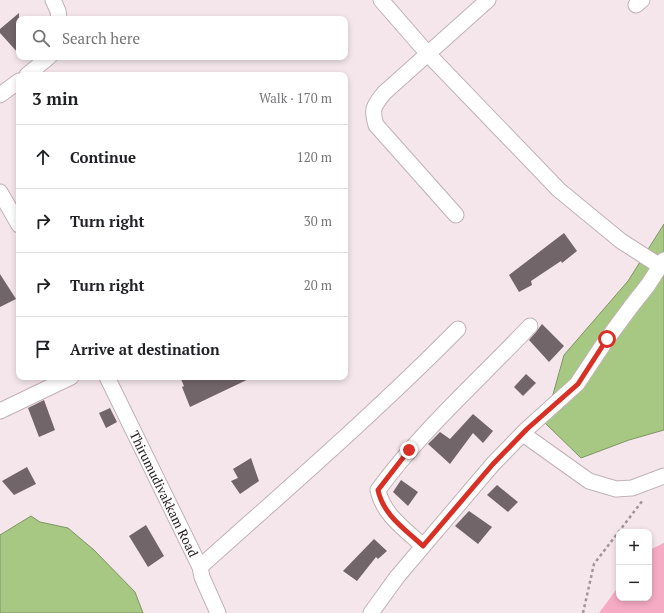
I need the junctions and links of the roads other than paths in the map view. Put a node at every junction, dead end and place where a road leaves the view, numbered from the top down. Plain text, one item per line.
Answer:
1 (53, 0) edge
2 (380, 0) edge
3 (488, 0) edge
4 (59, 16) edge
5 (428, 54) junction
6 (45, 60) edge
7 (31, 72) edge
8 (16, 83) edge
9 (0, 95) edge
10 (0, 192) edge
11 (456, 215) dead end
12 (16, 220) edge
13 (662, 263) edge
14 (530, 326) dead end
15 (458, 329) dead end
16 (64, 380) edge
17 (108, 380) edge
18 (0, 411) edge
19 (523, 434) junction
20 (661, 478) edge
21 (423, 546) junction
22 (200, 567) junction
23 (218, 613) edge
24 (371, 613) edge

1 - 4 street
2 - 5 street
3 - 5 street
5 - 11 street
5 - 13 street
6 - 7 street
8 - 9 street
10 - 12 street
13 - 19 street
14 - 21 street
15 - 22 street
16 - 18 street
17 - 22 street, Thirumudivakkam Road
19 - 20 street
19 - 21 street
21 - 24 street
22 - 23 street, Thirumudivakkam Road

